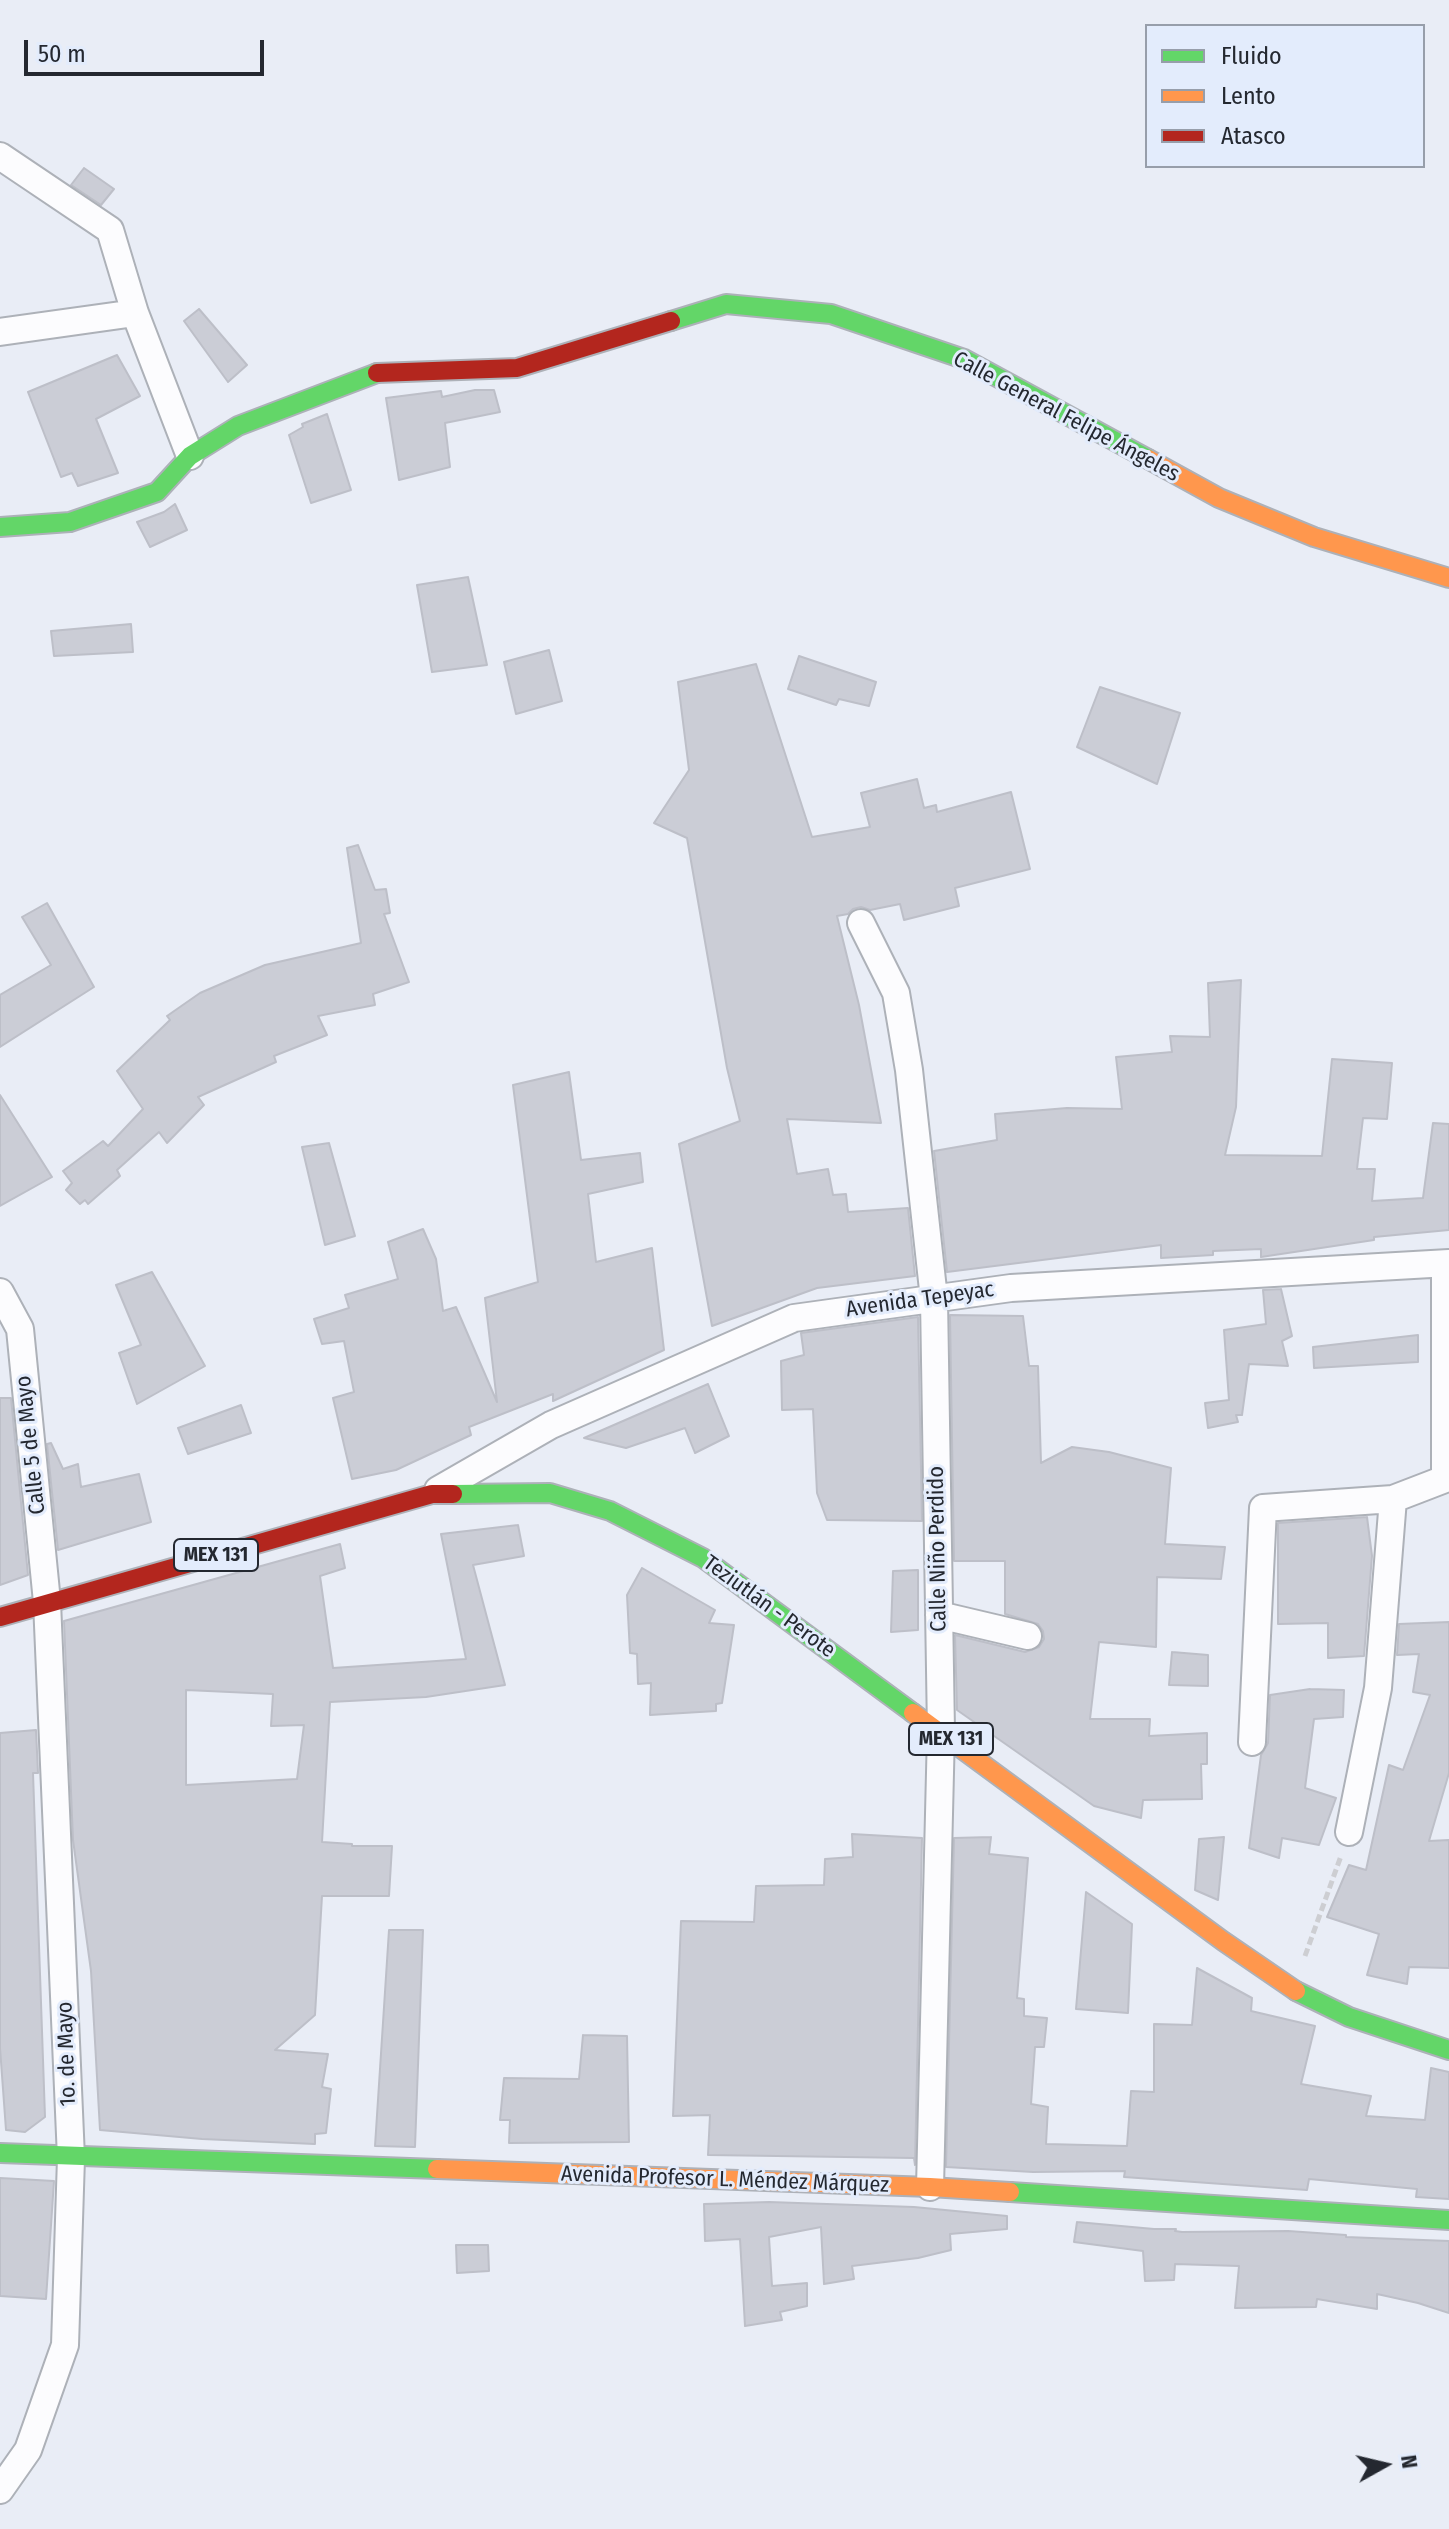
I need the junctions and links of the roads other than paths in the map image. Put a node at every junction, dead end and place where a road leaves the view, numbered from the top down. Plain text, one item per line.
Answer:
1 (0, 156) edge
2 (135, 313) junction
3 (0, 332) edge
4 (190, 456) junction
5 (0, 527) edge
6 (1449, 578) edge
7 (861, 923) dead end
8 (1447, 1263) edge
9 (0, 1292) edge
10 (934, 1299) junction
11 (432, 1494) junction
12 (1393, 1499) junction
13 (47, 1602) junction
14 (939, 1615) junction
15 (0, 1617) edge
16 (1028, 1636) dead end
17 (941, 1731) junction
18 (1252, 1742) dead end
19 (1349, 1832) road end
20 (1449, 2050) edge
21 (0, 2153) edge
22 (71, 2158) junction
23 (930, 2187) junction
24 (1449, 2220) edge
25 (0, 2490) edge

1 - 2 street
2 - 3 street
2 - 4 street
4 - 5 street, Calle General Felipe Ángeles
4 - 6 street, Calle General Felipe Ángeles
7 - 10 street, Calle Niño Perdido
8 - 10 street, Avenida Tepeyac
8 - 12 street
9 - 13 street, Calle 5 de Mayo
10 - 11 street, Avenida Tepeyac
10 - 14 street, Calle Niño Perdido
11 - 13 street, Teziutlán - Perote / MEX 131
11 - 17 street, Teziutlán - Perote / MEX 131
12 - 18 street
12 - 19 street
13 - 15 street, Teziutlán - Perote / MEX 131
13 - 22 street, 1o. de Mayo
14 - 16 street
14 - 17 street, Calle Niño Perdido
17 - 20 street, Teziutlán - Perote / MEX 131
17 - 23 street, Calle Niño Perdido
21 - 22 street, Avenida Profesor L. Méndez Márquez
22 - 23 street, Avenida Profesor L. Méndez Márquez
22 - 25 street, 1o. de Mayo
23 - 24 street, Avenida Profesor L. Méndez Márquez

